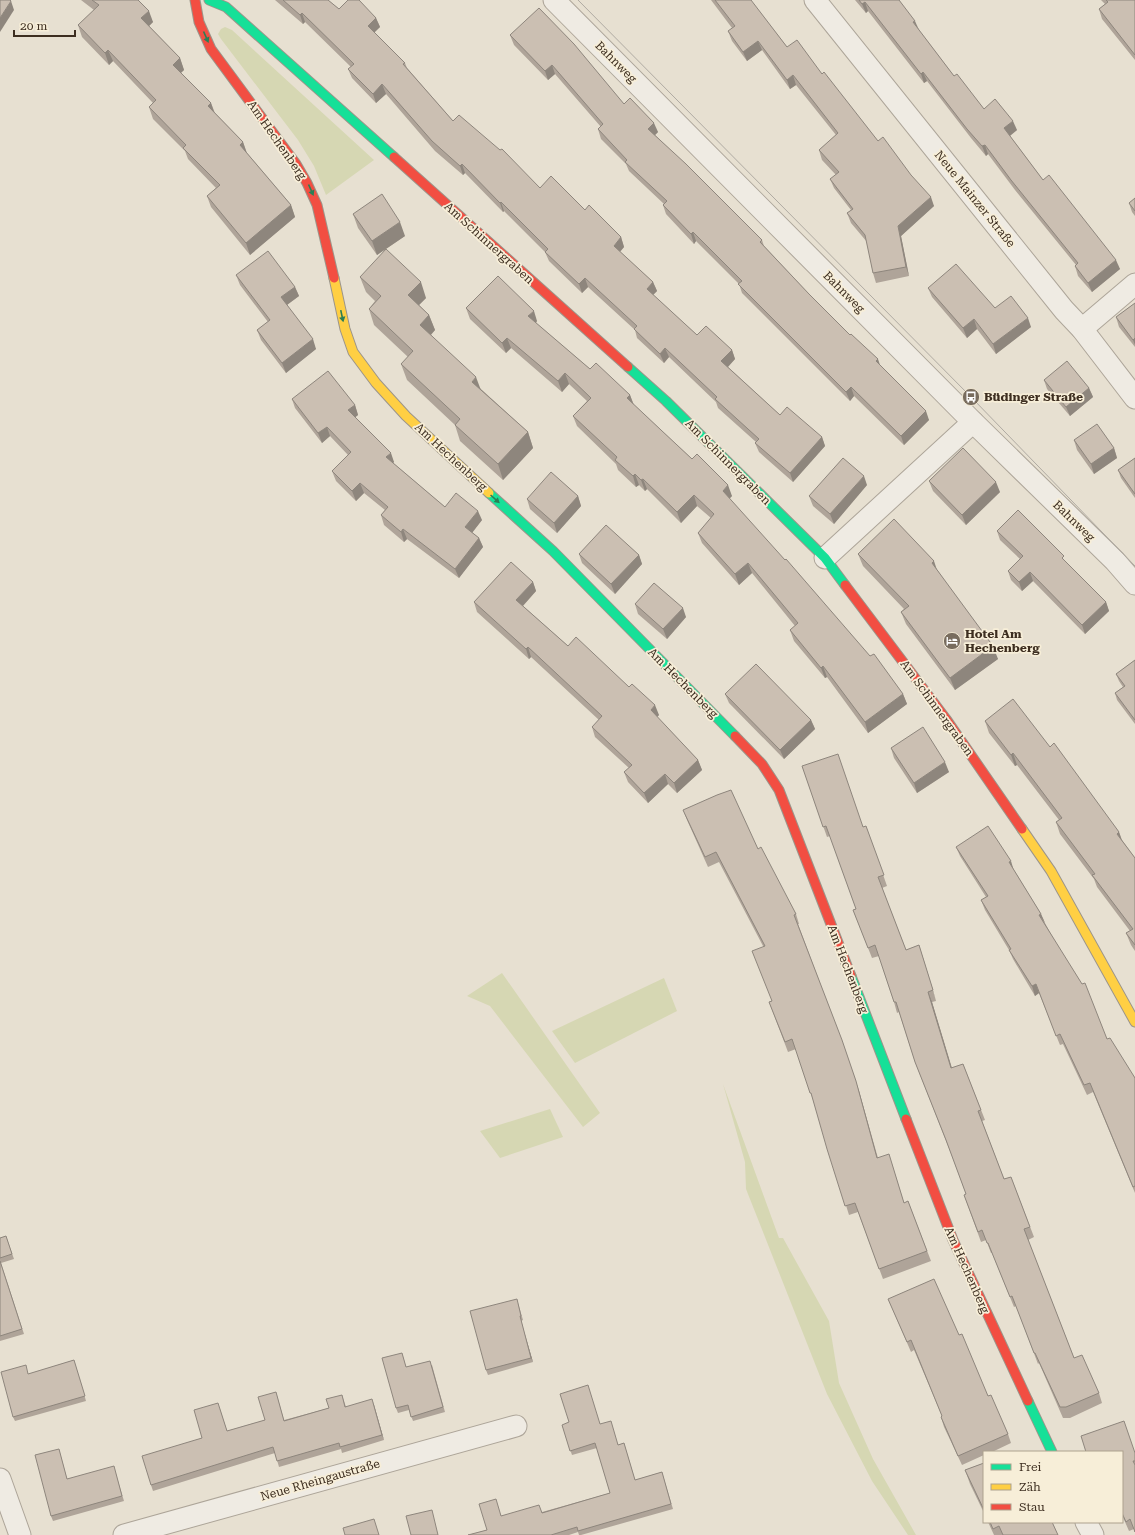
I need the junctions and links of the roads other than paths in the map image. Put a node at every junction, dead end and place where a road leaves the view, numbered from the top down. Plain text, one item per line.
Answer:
1 (196, 0) edge
2 (210, 0) edge
3 (554, 0) edge
4 (815, 0) edge
5 (1135, 284) edge
6 (1082, 329) junction
7 (1135, 398) edge
8 (973, 422) junction
9 (825, 558) junction
10 (1135, 584) edge
11 (1135, 1022) edge
12 (516, 1426) dead end
13 (1052, 1451) edge
14 (0, 1479) edge
15 (1087, 1523) edge
16 (20, 1535) edge
17 (124, 1535) edge
18 (1093, 1535) edge

1 -> 13 street, Am Hechenberg
2 - 9 street, Am Schinnergraben
3 - 8 street, Bahnweg
4 - 6 street, Neue Mainzer Straße
5 - 6 street
6 - 7 street, Neue Mainzer Straße
8 - 9 street
8 - 10 street, Bahnweg
9 - 11 street, Am Schinnergraben
12 - 17 street, Neue Rheingaustraße
14 - 16 street
15 - 18 street

